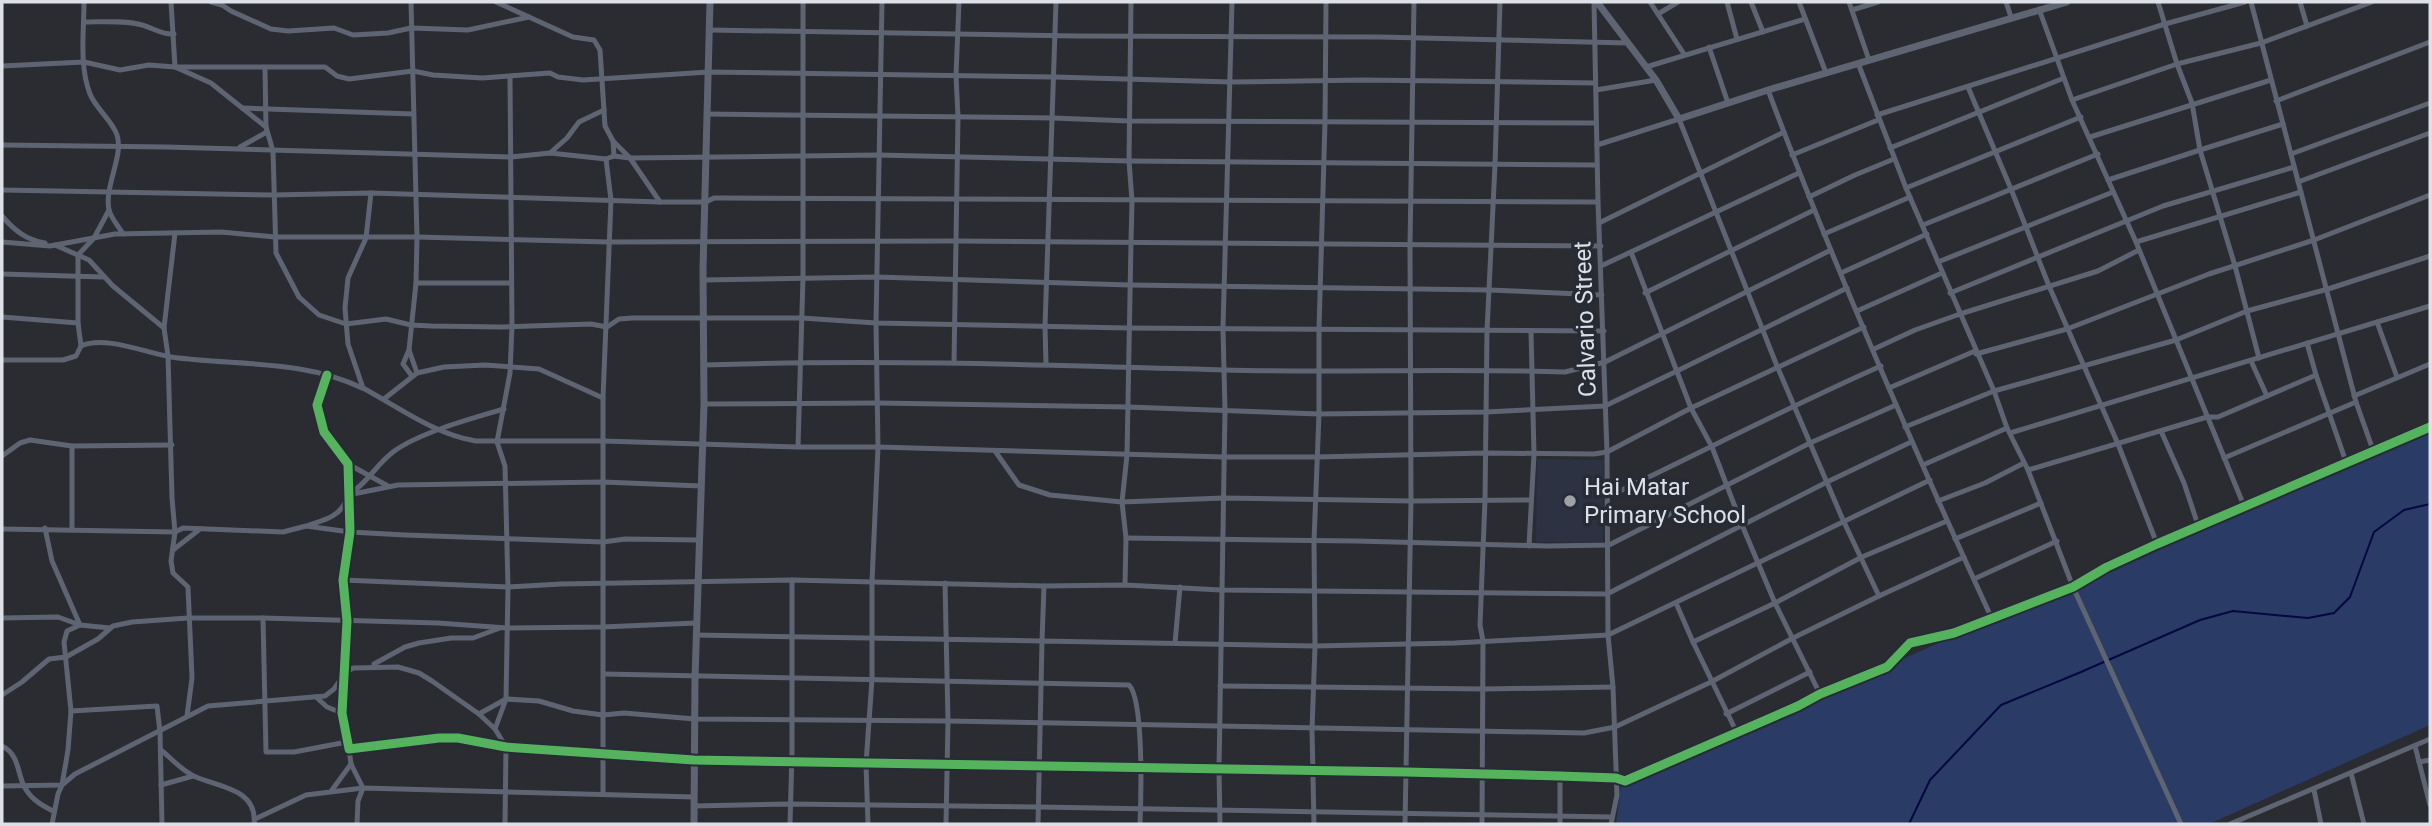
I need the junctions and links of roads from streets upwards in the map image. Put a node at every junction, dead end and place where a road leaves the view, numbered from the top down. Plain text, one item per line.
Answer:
1 (84, 2) edge
2 (171, 2) edge
3 (211, 2) edge
4 (411, 2) edge
5 (496, 2) edge
6 (710, 2) edge
7 (803, 2) edge
8 (882, 2) edge
9 (959, 2) edge
10 (1056, 2) edge
11 (1131, 2) edge
12 (1233, 2) edge
13 (1326, 2) edge
14 (1414, 2) edge
15 (1500, 2) edge
16 (1595, 2) edge
17 (1650, 2) edge
18 (1678, 2) edge
19 (1727, 2) edge
20 (1751, 2) edge
21 (1798, 2) edge
22 (1849, 2) edge
23 (1878, 2) edge
24 (2006, 2) edge
25 (2063, 2) edge
26 (2158, 2) edge
27 (2245, 2) edge
28 (2251, 2) edge
29 (2300, 2) edge
30 (2372, 2) edge
31 (2039, 9) junction
32 (1852, 10) junction
33 (1658, 14) junction
34 (529, 17) junction
35 (2011, 17) junction
36 (1805, 19) junction
37 (84, 22) junction
38 (2165, 24) junction
39 (2307, 26) junction
40 (411, 28) junction
41 (710, 30) junction
42 (803, 31) junction
43 (881, 32) junction
44 (1763, 32) junction
45 (174, 34) junction
46 (958, 34) junction
47 (1055, 35) junction
48 (1132, 36) junction
49 (1233, 36) junction
50 (1325, 37) junction
51 (1412, 38) junction
52 (1737, 39) junction
53 (1498, 40) junction
54 (1594, 42) junction
55 (2430, 42) edge
56 (1628, 43) junction
57 (2261, 43) junction
58 (1709, 47) junction
59 (1684, 54) junction
60 (2057, 59) junction
61 (1869, 60) junction
62 (84, 62) junction
63 (1858, 63) junction
64 (2177, 64) junction
65 (2, 66) edge
66 (1646, 66) junction
67 (175, 68) junction
68 (265, 69) junction
69 (413, 71) junction
70 (709, 72) junction
71 (1826, 73) junction
72 (803, 74) junction
73 (880, 74) junction
74 (956, 75) junction
75 (510, 77) junction
76 (1054, 77) junction
77 (2064, 78) junction
78 (603, 80) junction
79 (1131, 80) junction
80 (1326, 80) junction
81 (1656, 80) junction
82 (2271, 80) junction
83 (1231, 82) junction
84 (1412, 82) junction
85 (1498, 82) junction
86 (1595, 83) junction
87 (1968, 87) junction
88 (1596, 90) junction
89 (1768, 90) junction
90 (2072, 100) junction
91 (2276, 101) junction
92 (1728, 103) junction
93 (2192, 103) junction
94 (2430, 103) edge
95 (240, 108) junction
96 (267, 108) junction
97 (604, 110) junction
98 (1978, 112) junction
99 (413, 114) junction
100 (708, 114) junction
101 (803, 115) junction
102 (879, 116) junction
103 (958, 117) junction
104 (2081, 117) junction
105 (1053, 118) junction
106 (1878, 118) junction
107 (1679, 119) junction
108 (1129, 121) junction
109 (1228, 121) junction
110 (1325, 122) junction
111 (1596, 123) junction
112 (1412, 124) junction
113 (1495, 124) junction
114 (2283, 124) junction
115 (266, 130) junction
116 (1784, 132) junction
117 (2430, 133) edge
118 (2090, 137) junction
119 (612, 141) junction
120 (2, 145) edge
121 (1597, 145) junction
122 (118, 147) junction
123 (1890, 148) junction
124 (237, 149) junction
125 (1994, 150) junction
126 (2200, 150) junction
127 (273, 151) junction
128 (550, 153) junction
129 (2291, 153) junction
130 (2098, 154) junction
131 (415, 155) junction
132 (878, 155) junction
133 (1792, 155) junction
134 (614, 156) junction
135 (802, 156) junction
136 (511, 157) junction
137 (957, 157) junction
138 (630, 158) junction
139 (707, 158) junction
140 (607, 159) junction
141 (1052, 159) junction
142 (1894, 159) junction
143 (1129, 161) junction
144 (1227, 161) junction
145 (1411, 163) junction
146 (1324, 164) junction
147 (1597, 164) junction
148 (1495, 165) junction
149 (2294, 167) junction
150 (1702, 173) junction
151 (1799, 173) junction
152 (2108, 180) junction
153 (2298, 182) junction
154 (1906, 188) junction
155 (2011, 189) junction
156 (2, 190) edge
157 (2212, 191) junction
158 (109, 192) junction
159 (2113, 192) junction
160 (2301, 192) junction
161 (371, 193) junction
162 (273, 195) junction
163 (416, 195) junction
164 (2430, 195) edge
165 (1809, 197) junction
166 (1910, 197) junction
167 (512, 198) junction
168 (803, 198) junction
169 (878, 199) junction
170 (611, 200) junction
171 (1225, 200) junction
172 (955, 201) junction
173 (1050, 201) junction
174 (1132, 201) junction
175 (660, 202) junction
176 (706, 202) junction
177 (1598, 202) junction
178 (1322, 203) junction
179 (1412, 203) junction
180 (1493, 204) junction
181 (109, 210) junction
182 (1814, 210) junction
183 (1716, 212) junction
184 (2, 216) edge
185 (2221, 216) junction
186 (2125, 220) junction
187 (1599, 223) junction
188 (1923, 225) junction
189 (2027, 228) junction
190 (175, 233) junction
191 (123, 234) junction
192 (1825, 234) junction
193 (1927, 234) junction
194 (275, 237) junction
195 (418, 237) junction
196 (94, 238) junction
197 (366, 238) junction
198 (511, 240) junction
199 (2314, 240) junction
200 (879, 241) junction
201 (957, 241) junction
202 (2, 242) edge
203 (608, 242) junction
204 (705, 242) junction
205 (803, 242) junction
206 (1049, 242) junction
207 (1131, 242) junction
208 (2136, 242) junction
209 (1225, 243) junction
210 (1322, 244) junction
211 (1410, 244) junction
212 (1491, 244) junction
213 (57, 245) junction
214 (1601, 246) junction
215 (1831, 250) junction
216 (2139, 250) junction
217 (1731, 251) junction
218 (1630, 252) junction
219 (78, 255) junction
220 (2038, 257) junction
221 (2430, 257) edge
222 (1938, 262) junction
223 (1601, 266) junction
224 (2235, 266) junction
225 (1841, 273) junction
226 (1942, 273) junction
227 (2, 274) edge
228 (803, 277) junction
229 (79, 278) junction
230 (104, 278) junction
231 (877, 278) junction
232 (703, 280) junction
233 (955, 280) junction
234 (416, 283) junction
235 (511, 283) junction
236 (1048, 283) junction
237 (1130, 285) junction
238 (1224, 286) junction
239 (1320, 286) junction
240 (2049, 286) junction
241 (1412, 288) junction
242 (1847, 288) junction
243 (2328, 289) junction
244 (1490, 290) junction
245 (1746, 290) junction
246 (1646, 293) junction
247 (1950, 293) junction
248 (1602, 295) junction
249 (2157, 295) junction
250 (2430, 306) edge
251 (2247, 311) junction
252 (1857, 312) junction
253 (1960, 314) junction
254 (2, 317) edge
255 (703, 318) junction
256 (802, 318) junction
257 (2377, 322) junction
258 (78, 323) junction
259 (876, 323) junction
260 (346, 324) junction
261 (411, 325) junction
262 (955, 325) junction
263 (512, 326) junction
264 (1045, 326) junction
265 (607, 327) junction
266 (1864, 327) junction
267 (164, 328) junction
268 (1128, 328) junction
269 (1223, 328) junction
270 (1319, 329) junction
271 (1410, 329) junction
272 (1762, 329) junction
273 (2067, 329) junction
274 (1487, 331) junction
275 (1531, 331) junction
276 (1604, 331) junction
277 (1663, 333) junction
278 (2339, 334) junction
279 (2176, 340) junction
280 (2307, 343) junction
281 (81, 346) junction
282 (1874, 349) junction
283 (409, 350) junction
284 (1975, 352) junction
285 (168, 356) junction
286 (2259, 358) junction
287 (2, 360) edge
288 (2251, 361) junction
289 (799, 362) junction
290 (878, 362) junction
291 (1605, 362) junction
292 (954, 363) junction
293 (704, 365) junction
294 (1046, 365) junction
295 (2430, 365) edge
296 (1128, 366) junction
297 (1777, 366) junction
298 (1881, 366) junction
299 (510, 367) junction
300 (2084, 367) junction
301 (1226, 370) junction
302 (1320, 370) junction
303 (1531, 371) junction
304 (1677, 371) junction
305 (1411, 372) junction
306 (1486, 372) junction
307 (327, 375) junction
308 (414, 375) junction
309 (2316, 375) junction
310 (2397, 377) junction
311 (2191, 378) junction
312 (363, 388) junction
313 (1889, 388) junction
314 (1994, 391) junction
315 (2267, 396) junction
316 (603, 398) junction
317 (384, 399) junction
318 (2355, 399) junction
319 (878, 403) junction
320 (704, 404) junction
321 (798, 405) junction
322 (1794, 405) junction
323 (1896, 405) junction
324 (2101, 405) junction
325 (1605, 406) junction
326 (1128, 407) junction
327 (1691, 408) junction
328 (504, 409) junction
329 (1532, 410) junction
330 (1225, 411) junction
331 (1412, 412) junction
332 (1486, 412) junction
333 (1319, 414) junction
334 (2328, 414) junction
335 (2207, 418) junction
336 (1905, 427) junction
337 (2430, 429) edge
338 (441, 430) junction
339 (2008, 430) junction
340 (2161, 431) junction
341 (603, 441) junction
342 (497, 442) junction
343 (1911, 442) junction
344 (1811, 443) junction
345 (2118, 443) junction
346 (172, 445) junction
347 (702, 445) junction
348 (72, 446) junction
349 (798, 447) junction
350 (878, 447) junction
351 (1712, 447) junction
352 (2373, 450) junction
353 (995, 451) junction
354 (1607, 452) junction
355 (1485, 453) junction
356 (1534, 453) junction
357 (2, 456) edge
358 (1127, 456) junction
359 (1410, 456) junction
360 (1224, 457) junction
361 (1317, 457) junction
362 (2224, 458) junction
363 (2346, 462) junction
364 (2024, 463) junction
365 (348, 464) junction
366 (1923, 465) junction
367 (2028, 470) junction
368 (369, 475) junction
369 (1930, 480) junction
370 (603, 482) junction
371 (1827, 482) junction
372 (505, 483) junction
373 (1726, 485) junction
374 (388, 486) junction
375 (701, 486) junction
376 (348, 495) junction
377 (1607, 497) junction
378 (1223, 498) junction
379 (1316, 499) junction
380 (1485, 500) junction
381 (1530, 500) junction
382 (1411, 501) junction
383 (1938, 501) junction
384 (1122, 502) junction
385 (2041, 503) junction
386 (2244, 506) junction
387 (1843, 520) junction
388 (1947, 521) junction
389 (1742, 525) junction
390 (306, 526) junction
391 (2198, 526) junction
392 (45, 528) junction
393 (72, 528) junction
394 (2, 529) edge
395 (200, 529) junction
396 (175, 532) junction
397 (350, 532) junction
398 (506, 538) junction
399 (1126, 538) junction
400 (1222, 539) junction
401 (1955, 539) junction
402 (699, 540) junction
403 (1314, 541) junction
404 (2057, 541) junction
405 (603, 542) junction
406 (1410, 542) junction
407 (1484, 544) junction
408 (2157, 544) junction
409 (1529, 545) junction
410 (1609, 545) junction
411 (173, 550) junction
412 (1862, 557) junction
413 (1964, 557) junction
414 (1758, 563) junction
415 (1974, 579) junction
416 (344, 580) junction
417 (792, 580) junction
418 (698, 582) junction
419 (872, 582) junction
420 (945, 583) junction
421 (603, 584) junction
422 (1125, 585) junction
423 (1044, 586) junction
424 (508, 587) junction
425 (1180, 587) junction
426 (2073, 587) junction
427 (1221, 590) junction
428 (1314, 591) junction
429 (1409, 591) junction
430 (1481, 593) junction
431 (1607, 594) junction
432 (1879, 596) junction
433 (1676, 603) junction
434 (1775, 603) junction
435 (2, 618) edge
436 (188, 618) junction
437 (263, 618) junction
438 (1992, 619) junction
439 (347, 621) junction
440 (696, 623) junction
441 (80, 625) junction
442 (602, 627) junction
443 (110, 628) junction
444 (504, 628) junction
445 (696, 635) junction
446 (1608, 635) junction
447 (791, 637) junction
448 (872, 637) junction
449 (945, 638) junction
450 (1793, 638) junction
451 (1042, 641) junction
452 (1483, 641) junction
453 (1693, 642) junction
454 (1175, 643) junction
455 (1407, 644) junction
456 (1221, 645) junction
457 (1315, 646) junction
458 (66, 657) junction
459 (372, 666) junction
460 (346, 672) junction
461 (1810, 672) junction
462 (604, 674) junction
463 (695, 678) junction
464 (792, 678) junction
465 (872, 679) junction
466 (946, 681) junction
467 (1042, 682) junction
468 (1711, 682) junction
469 (1220, 686) junction
470 (1613, 687) junction
471 (1313, 688) junction
472 (1408, 689) junction
473 (1483, 689) junction
474 (1820, 694) junction
475 (2, 695) edge
476 (316, 697) junction
477 (506, 699) junction
478 (265, 700) junction
479 (71, 711) junction
480 (342, 713) junction
481 (479, 714) junction
482 (1726, 714) junction
483 (603, 715) junction
484 (187, 716) junction
485 (695, 719) junction
486 (793, 719) junction
487 (948, 721) junction
488 (868, 722) junction
489 (1040, 723) junction
490 (1140, 726) junction
491 (1221, 726) junction
492 (1615, 727) junction
493 (495, 729) junction
494 (1407, 729) junction
495 (1312, 730) junction
496 (1484, 730) junction
497 (160, 732) junction
498 (1737, 733) junction
499 (2430, 739) edge
500 (2, 746) edge
501 (348, 746) junction
502 (2414, 746) junction
503 (506, 747) junction
504 (161, 750) junction
505 (603, 754) junction
506 (694, 760) junction
507 (2430, 760) edge
508 (791, 762) junction
509 (2419, 762) junction
510 (351, 764) junction
511 (866, 764) junction
512 (947, 764) junction
513 (1039, 765) junction
514 (1139, 768) junction
515 (1219, 770) junction
516 (1312, 771) junction
517 (1406, 772) junction
518 (1482, 773) junction
519 (2351, 774) junction
520 (193, 776) junction
521 (1560, 776) junction
522 (1616, 778) junction
523 (24, 785) junction
524 (62, 785) junction
525 (161, 785) junction
526 (2, 786) edge
527 (363, 788) junction
528 (331, 790) junction
529 (2314, 790) junction
530 (505, 793) junction
531 (603, 794) junction
532 (694, 801) junction
533 (790, 804) junction
534 (867, 805) junction
535 (2430, 805) edge
536 (947, 806) junction
537 (1039, 807) junction
538 (1141, 810) junction
539 (53, 811) junction
540 (1220, 811) junction
541 (1314, 811) junction
542 (1406, 813) junction
543 (1482, 813) junction
544 (1560, 816) junction
545 (1612, 817) junction
546 (2251, 817) junction
547 (254, 822) edge
548 (52, 824) edge
549 (162, 824) edge
550 (357, 824) edge
551 (505, 824) edge
552 (695, 824) edge
553 (790, 824) edge
554 (868, 824) edge
555 (946, 824) edge
556 (1038, 824) edge
557 (1140, 824) edge
558 (1220, 824) edge
559 (1314, 824) edge
560 (1405, 824) edge
561 (1482, 824) edge
562 (1560, 824) edge
563 (1611, 824) edge
564 (2181, 824) edge
565 (2230, 824) edge
566 (2253, 824) edge
567 (2321, 824) edge
568 (2364, 824) edge

1 - 37 street
2 - 45 street
3 - 40 street
4 - 40 street
5 - 34 street
6 - 41 street
7 - 42 street
8 - 43 street
9 - 46 street
10 - 47 street
11 - 48 street
12 - 49 street
13 - 50 street
14 - 51 street
15 - 53 street
16 - 54 street, Calvario Street
16 - 56 street
17 - 33 street
18 - 33 street
19 - 52 street
20 - 44 street
21 - 36 street
22 - 32 street
23 - 32 street
24 - 35 street
25 - 31 street
26 - 38 street
27 - 38 street
28 - 57 street
29 - 39 street
30 - 39 street
31 - 35 street
31 - 60 street
32 - 61 street
33 - 59 street
34 - 40 street
34 - 78 street
35 - 61 street
36 - 44 street
36 - 71 street
37 - 45 street
37 - 62 street
38 - 60 street
38 - 64 street
39 - 57 street
40 - 69 street
41 - 42 street
41 - 70 street
42 - 43 street
42 - 72 street
43 - 46 street
43 - 73 street
44 - 52 street
45 - 67 street
46 - 47 street
46 - 74 street
47 - 48 street
47 - 76 street
48 - 49 street
48 - 79 street
49 - 50 street
49 - 83 street
50 - 51 street
50 - 80 street
51 - 53 street
51 - 84 street
52 - 58 street
53 - 54 street
53 - 85 street
54 - 56 street
54 - 86 street, Calvario Street
55 - 91 street
56 - 66 street
57 - 64 street
57 - 82 street
58 - 59 street
58 - 92 street
59 - 66 street
60 - 77 street
60 - 87 street
61 - 63 street
62 - 65 street
62 - 67 street
62 - 122 street
63 - 71 street
63 - 106 street
64 - 90 street
64 - 93 street
66 - 81 street
67 - 68 street
67 - 95 street
68 - 69 street
68 - 96 street
69 - 75 street
69 - 99 street
70 - 72 street
70 - 78 street
70 - 100 street
71 - 89 street
72 - 73 street
72 - 101 street
73 - 74 street
73 - 102 street
74 - 76 street
74 - 103 street
75 - 78 street
75 - 136 street
76 - 79 street
76 - 105 street
77 - 90 street
77 - 98 street
78 - 97 street
79 - 83 street
79 - 108 street
80 - 83 street
80 - 84 street
80 - 110 street
81 - 88 street
81 - 107 street
82 - 91 street
82 - 93 street
83 - 109 street
84 - 85 street
84 - 112 street
85 - 86 street
85 - 113 street
86 - 88 street, Calvario Street
87 - 98 street
87 - 106 street
88 - 111 street, Calvario Street
89 - 92 street
89 - 116 street
90 - 104 street
91 - 114 street
92 - 107 street
93 - 118 street
93 - 126 street
94 - 129 street
95 - 96 street
95 - 115 street
96 - 99 street
96 - 115 street
97 - 119 street
97 - 128 street
98 - 123 street
98 - 125 street
99 - 131 street
100 - 101 street
100 - 139 street
101 - 102 street
101 - 135 street
102 - 103 street
102 - 132 street
103 - 105 street
103 - 137 street
104 - 118 street
104 - 125 street
105 - 108 street
105 - 141 street
106 - 123 street
106 - 133 street
107 - 121 street
107 - 150 street
108 - 109 street
108 - 143 street
109 - 110 street
109 - 144 street
110 - 112 street
110 - 146 street
111 - 113 street
111 - 121 street, Calvario Street
112 - 113 street
112 - 145 street
113 - 148 street
114 - 126 street
114 - 129 street
115 - 124 street
115 - 127 street
116 - 133 street
116 - 150 street
117 - 153 street
118 - 130 street
119 - 134 street
119 - 138 street
120 - 122 street
121 - 147 street, Calvario Street
122 - 124 street
122 - 158 street
123 - 142 street
124 - 127 street
125 - 154 street
125 - 155 street
126 - 152 street
126 - 157 street
127 - 131 street
127 - 162 street
128 - 136 street
128 - 140 street
129 - 149 street
130 - 152 street
130 - 155 street
131 - 136 street
131 - 163 street
132 - 135 street
132 - 137 street
132 - 169 street
133 - 151 street
134 - 138 street
134 - 140 street
135 - 139 street
135 - 168 street
136 - 167 street
137 - 141 street
137 - 172 street
138 - 139 street
138 - 175 street
139 - 176 street
140 - 170 street
141 - 143 street
141 - 173 street
142 - 154 street
142 - 165 street
143 - 144 street
143 - 174 street
144 - 146 street
144 - 171 street
145 - 146 street
145 - 148 street
145 - 179 street
146 - 178 street
147 - 148 street
147 - 177 street, Calvario Street
148 - 180 street
149 - 153 street
149 - 157 street
150 - 183 street
150 - 187 street
151 - 165 street
151 - 183 street
152 - 159 street
153 - 160 street
154 - 166 street
155 - 188 street
155 - 189 street
156 - 158 street
157 - 185 street
157 - 186 street
158 - 162 street
158 - 181 street
159 - 186 street
159 - 189 street
160 - 185 street
160 - 199 street
161 - 162 street
161 - 163 street
161 - 197 street
162 - 194 street
163 - 167 street
163 - 195 street
164 - 199 street
165 - 182 street
166 - 188 street
166 - 192 street
167 - 170 street
167 - 198 street
168 - 169 street
168 - 176 street
168 - 205 street
169 - 172 street
169 - 200 street
170 - 175 street
170 - 203 street
171 - 174 street
171 - 178 street
171 - 209 street
172 - 173 street
172 - 201 street
173 - 174 street
173 - 206 street
174 - 207 street
175 - 176 street
176 - 204 street
177 - 180 street
177 - 187 street, Calvario Street
178 - 179 street
178 - 210 street
179 - 180 street
179 - 211 street
180 - 212 street
181 - 191 street
181 - 196 street
182 - 192 street
182 - 217 street
183 - 217 street
183 - 218 street
184 - 213 street
185 - 208 street
185 - 224 street
186 - 208 street
186 - 220 street
187 - 214 street, Calvario Street
188 - 193 street
189 - 220 street
189 - 222 street
190 - 191 street
190 - 194 street
190 - 267 street
191 - 196 street
192 - 215 street
193 - 222 street
193 - 225 street
194 - 197 street
194 - 260 street
195 - 197 street
195 - 198 street
195 - 234 street
196 - 213 street
196 - 219 street
197 - 260 street
198 - 203 street
198 - 235 street
199 - 224 street
199 - 243 street
200 - 201 street
200 - 205 street
200 - 231 street
201 - 206 street
201 - 233 street
202 - 213 street
203 - 204 street
203 - 265 street
204 - 205 street
204 - 232 street
205 - 228 street
206 - 207 street
206 - 236 street
207 - 209 street
207 - 237 street
208 - 216 street
209 - 210 street
209 - 238 street
210 - 211 street
210 - 239 street
211 - 212 street
211 - 241 street
212 - 214 street
212 - 244 street
213 - 219 street
214 - 223 street, Calvario Street
215 - 225 street
215 - 245 street
216 - 240 street
216 - 249 street
217 - 245 street
217 - 246 street
218 - 223 street
218 - 246 street
219 - 229 street
219 - 230 street
220 - 240 street
220 - 247 street
221 - 243 street
222 - 226 street
223 - 248 street, Calvario Street
224 - 249 street
224 - 251 street
225 - 242 street
226 - 247 street
226 - 252 street
227 - 229 street
228 - 231 street
228 - 232 street
228 - 256 street
229 - 230 street
229 - 258 street
230 - 267 street
231 - 233 street
231 - 259 street
232 - 255 street
233 - 236 street
233 - 262 street
234 - 235 street
234 - 261 street
235 - 263 street
236 - 237 street
236 - 264 street
237 - 238 street
237 - 268 street
238 - 239 street
238 - 269 street
239 - 241 street
239 - 270 street
240 - 253 street
240 - 273 street
241 - 244 street
241 - 271 street
242 - 252 street
242 - 272 street
243 - 251 street
243 - 278 street
244 - 248 street
244 - 274 street
245 - 272 street
245 - 277 street
246 - 277 street
247 - 253 street
248 - 276 street, Calvario Street
249 - 273 street
249 - 279 street
250 - 257 street
251 - 279 street
251 - 286 street
252 - 266 street
253 - 282 street
253 - 284 street
254 - 258 street
255 - 256 street
255 - 265 street
255 - 293 street
256 - 259 street
256 - 289 street
257 - 278 street
257 - 310 street
258 - 281 street
259 - 262 street
259 - 290 street
260 - 261 street
260 - 312 street
261 - 263 street
261 - 283 street
262 - 264 street
262 - 292 street
263 - 265 street
263 - 299 street
264 - 268 street
264 - 294 street
265 - 316 street
266 - 282 street
266 - 297 street
267 - 285 street
268 - 269 street
268 - 296 street
269 - 270 street
269 - 301 street
270 - 271 street
270 - 302 street
271 - 274 street
271 - 305 street
272 - 297 street
272 - 304 street
273 - 284 street
273 - 300 street
274 - 275 street
274 - 306 street
275 - 276 street
275 - 303 street
276 - 291 street, Calvario Street
277 - 291 street
277 - 304 street
278 - 280 street
278 - 318 street
279 - 300 street
279 - 311 street
280 - 286 street
280 - 309 street
281 - 285 street
281 - 287 street
282 - 298 street
283 - 308 street
283 - 308 street
284 - 313 street
284 - 314 street
285 - 307 street
285 - 346 street
286 - 288 street
288 - 311 street
288 - 315 street
289 - 290 street
289 - 293 street
289 - 321 street
290 - 292 street
290 - 319 street
291 - 303 street
291 - 325 street, Calvario Street
292 - 294 street
293 - 320 street
294 - 296 street
295 - 310 street
296 - 301 street
296 - 326 street
297 - 322 street
297 - 327 street
298 - 313 street
298 - 322 street
299 - 308 street
299 - 316 street
299 - 328 street
300 - 314 street
300 - 324 street
301 - 302 street
301 - 330 street
302 - 305 street
302 - 333 street
303 - 306 street
303 - 329 street
304 - 325 street
304 - 327 street
305 - 306 street
305 - 331 street
306 - 332 street
307 - 312 street
307 - 365 street
308 - 317 street
309 - 315 street
309 - 334 street
310 - 318 street
311 - 324 street
311 - 335 street
312 - 317 street
313 - 323 street
314 - 336 street
314 - 339 street
315 - 335 street
316 - 341 street
317 - 338 street
318 - 334 street
318 - 352 street
319 - 321 street
319 - 326 street
319 - 350 street
320 - 321 street
320 - 347 street
321 - 349 street
322 - 344 street
322 - 351 street
323 - 336 street
323 - 344 street
324 - 339 street
324 - 345 street
325 - 329 street
325 - 354 street, Calvario Street
326 - 330 street
326 - 358 street
327 - 351 street
327 - 354 street
328 - 338 street
328 - 342 street
329 - 332 street
329 - 356 street
330 - 333 street
330 - 360 street
331 - 332 street
331 - 333 street
331 - 359 street
332 - 355 street
333 - 361 street
334 - 362 street
334 - 363 street
335 - 340 street
335 - 362 street
336 - 343 street
337 - 352 street
338 - 342 street
338 - 368 street
339 - 364 street
339 - 366 street
340 - 345 street
340 - 391 street
341 - 342 street
341 - 347 street
341 - 370 street
342 - 372 street
343 - 366 street
343 - 371 street
344 - 371 street
344 - 373 street
345 - 367 street
345 - 408 street
346 - 348 street
346 - 396 street
347 - 349 street
347 - 375 street
348 - 357 street
348 - 393 street
349 - 350 street
350 - 353 street
350 - 419 street
351 - 373 street
351 - 377 street
352 - 363 street
353 - 358 street
353 - 384 street
354 - 356 street
354 - 377 street, Calvario Street
355 - 356 street
355 - 359 street
355 - 380 street
356 - 381 street
358 - 360 street
358 - 384 street
359 - 361 street
359 - 382 street
360 - 361 street
360 - 378 street
361 - 379 street
362 - 386 street
363 - 386 street
364 - 367 street
364 - 383 street
365 - 368 street
365 - 376 street
366 - 369 street
367 - 385 street
368 - 374 street
368 - 376 street
369 - 383 street
369 - 387 street
370 - 372 street
370 - 375 street
370 - 405 street
371 - 387 street
371 - 389 street
372 - 374 street
372 - 398 street
373 - 389 street
373 - 410 street
374 - 376 street
375 - 402 street
376 - 390 street
376 - 397 street
377 - 410 street, Calvario Street
378 - 379 street
378 - 384 street
378 - 400 street
379 - 382 street
379 - 403 street
380 - 381 street
380 - 382 street
380 - 407 street
381 - 409 street
382 - 406 street
383 - 388 street
384 - 399 street
385 - 401 street
385 - 404 street
386 - 391 street
387 - 412 street
387 - 414 street
388 - 401 street
388 - 412 street
389 - 414 street
389 - 431 street
390 - 395 street
390 - 397 street
391 - 408 street
392 - 393 street
392 - 394 street
392 - 441 street
393 - 396 street
395 - 396 street
395 - 411 street
396 - 411 street
397 - 398 street
397 - 416 street
398 - 405 street
398 - 424 street
399 - 400 street
399 - 422 street
400 - 403 street
400 - 427 street
401 - 413 street
402 - 405 street
402 - 418 street
403 - 406 street
403 - 428 street
404 - 415 street
404 - 426 street
405 - 421 street
406 - 407 street
406 - 429 street
407 - 409 street
407 - 430 street
408 - 426 street
409 - 410 street
410 - 431 street, Calvario Street
411 - 436 street
412 - 432 street
412 - 434 street
413 - 415 street
413 - 432 street
414 - 433 street
414 - 434 street
415 - 438 street
416 - 424 street
416 - 439 street
417 - 418 street
417 - 419 street
417 - 447 street
418 - 421 street
418 - 440 street
419 - 420 street
419 - 448 street
420 - 423 street
420 - 449 street
421 - 424 street
421 - 442 street
422 - 423 street
422 - 425 street
423 - 451 street
424 - 444 street
425 - 427 street
425 - 454 street
426 - 438 street
426 - 564 street
427 - 428 street
427 - 456 street
428 - 429 street
428 - 457 street
429 - 430 street
429 - 455 street
430 - 431 street
430 - 452 street
431 - 446 street, Calvario Street
432 - 450 street
433 - 446 street
433 - 453 street
434 - 450 street
434 - 453 street
435 - 441 street
436 - 437 street
436 - 443 street
436 - 484 street
437 - 439 street
437 - 478 street
438 - 474 street
439 - 444 street
439 - 460 street
440 - 442 street
440 - 445 street
441 - 443 street
441 - 458 street
442 - 444 street
442 - 462 street
443 - 458 street
444 - 459 street
444 - 477 street
445 - 447 street
445 - 463 street
446 - 452 street
446 - 470 street, Calvario Street
447 - 448 street
447 - 464 street
448 - 449 street
448 - 465 street
449 - 451 street
449 - 466 street
450 - 461 street
450 - 468 street
451 - 454 street
451 - 467 street
452 - 455 street
452 - 473 street
453 - 468 street
454 - 456 street
455 - 457 street
455 - 472 street
456 - 457 street
456 - 469 street
457 - 471 street
458 - 475 street
458 - 479 street
459 - 460 street
459 - 481 street
460 - 476 street
460 - 480 street
461 - 474 street
461 - 482 street
462 - 463 street
462 - 483 street
463 - 464 street
463 - 485 street
464 - 465 street
464 - 486 street
465 - 466 street
465 - 488 street
466 - 467 street
466 - 487 street
467 - 489 street
467 - 490 street
468 - 482 street
468 - 492 street
469 - 471 street
469 - 491 street
470 - 473 street
470 - 492 street, Calvario Street
471 - 472 street
471 - 495 street
472 - 473 street
472 - 494 street
473 - 496 street
474 - 498 street
476 - 478 street
476 - 480 street
477 - 481 street
477 - 483 street
477 - 493 street
478 - 484 street
478 - 501 street
479 - 497 street
479 - 524 street
480 - 501 street
481 - 493 street
482 - 498 street
483 - 485 street
483 - 505 street
484 - 497 street
485 - 486 street
485 - 506 street
486 - 488 street
486 - 508 street
487 - 488 street
487 - 489 street
487 - 512 street
488 - 511 street
489 - 490 street
489 - 513 street
490 - 491 street
490 - 514 street
491 - 495 street
491 - 515 street
492 - 496 street
492 - 522 street, Calvario Street
493 - 503 street
494 - 495 street
494 - 496 street
494 - 517 street
495 - 516 street
496 - 518 street
497 - 504 street
497 - 524 street
498 - 522 street
499 - 502 street
500 - 523 street
501 - 503 street
501 - 510 street
502 - 509 street
502 - 519 street
503 - 505 street
503 - 530 street
504 - 520 street
504 - 525 street
505 - 506 street
505 - 531 street
506 - 508 street
506 - 532 street
507 - 509 street
508 - 511 street
508 - 533 street
509 - 535 street
510 - 527 street
510 - 528 street
511 - 512 street
511 - 534 street
512 - 513 street
512 - 536 street
513 - 514 street
513 - 537 street
514 - 515 street
514 - 538 street
515 - 516 street
515 - 540 street
516 - 517 street
516 - 541 street
517 - 518 street
517 - 542 street
518 - 521 street
518 - 543 street
519 - 529 street
519 - 568 street
520 - 525 street
520 - 547 street
521 - 522 street
521 - 544 street
522 - 545 street, Calvario Street
523 - 524 street
523 - 526 street
523 - 539 street
524 - 539 street
525 - 549 street
527 - 528 street
527 - 530 street
527 - 550 street
528 - 547 street
529 - 546 street
529 - 567 street
530 - 531 street
530 - 551 street
531 - 532 street
532 - 533 street
532 - 552 street
533 - 534 street
533 - 553 street
534 - 536 street
534 - 554 street
536 - 537 street
536 - 555 street
537 - 538 street
537 - 556 street
538 - 540 street
538 - 557 street
539 - 548 street
540 - 541 street
540 - 558 street
541 - 542 street
541 - 559 street
542 - 543 street
542 - 560 street
543 - 544 street
543 - 561 street
544 - 545 street
544 - 562 street
545 - 563 street, Calvario Street
546 - 565 street
546 - 566 street

